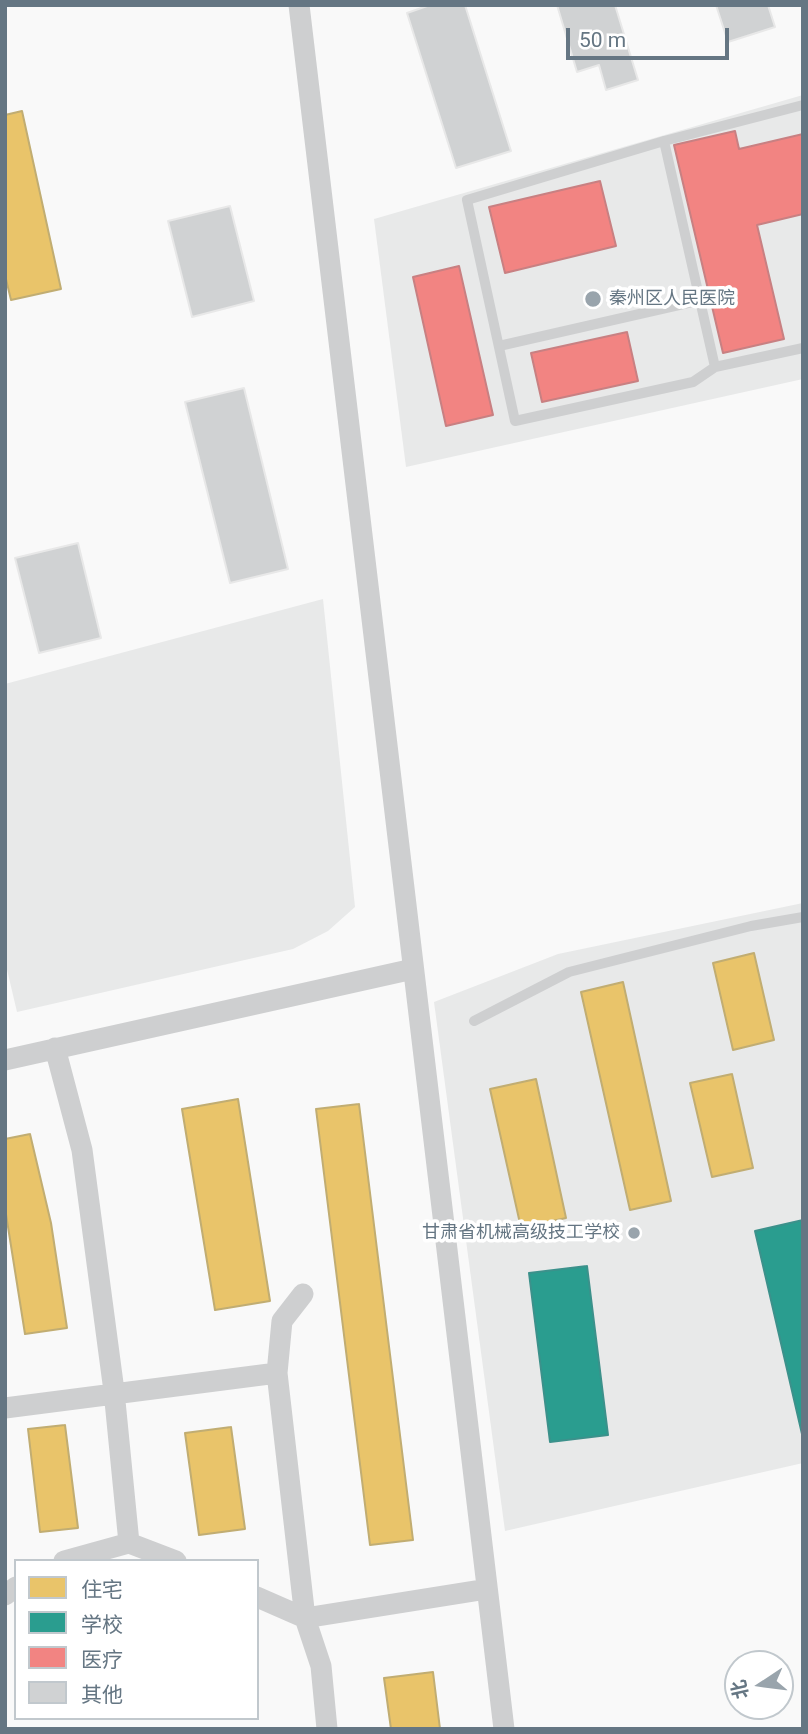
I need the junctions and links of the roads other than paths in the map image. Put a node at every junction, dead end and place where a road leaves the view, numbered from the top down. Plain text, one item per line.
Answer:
1 (299, 5) edge
2 (803, 104) edge
3 (664, 141) junction
4 (701, 300) junction
5 (499, 346) junction
6 (803, 348) edge
7 (715, 367) junction
8 (803, 917) edge
9 (413, 969) junction
10 (474, 1021) dead end
11 (54, 1048) junction
12 (5, 1060) edge
13 (303, 1294) dead end
14 (276, 1373) junction
15 (114, 1391) junction
16 (5, 1408) edge
17 (129, 1543) junction
18 (71, 1559) edge
19 (171, 1559) edge
20 (487, 1588) junction
21 (259, 1598) edge
22 (306, 1618) junction
23 (327, 1729) edge
24 (504, 1729) edge

1 - 9 street
2 - 3 lane
3 - 4 lane
3 - 5 lane
4 - 5 lane
4 - 7 lane
5 - 7 lane
6 - 7 lane
8 - 10 lane
9 - 11 street
9 - 20 street
11 - 12 street
11 - 15 street
13 - 14 street
14 - 15 street
14 - 22 street
15 - 16 street
15 - 17 street
17 - 18 street
17 - 19 street
20 - 22 street
20 - 24 street
21 - 22 street
22 - 23 street

